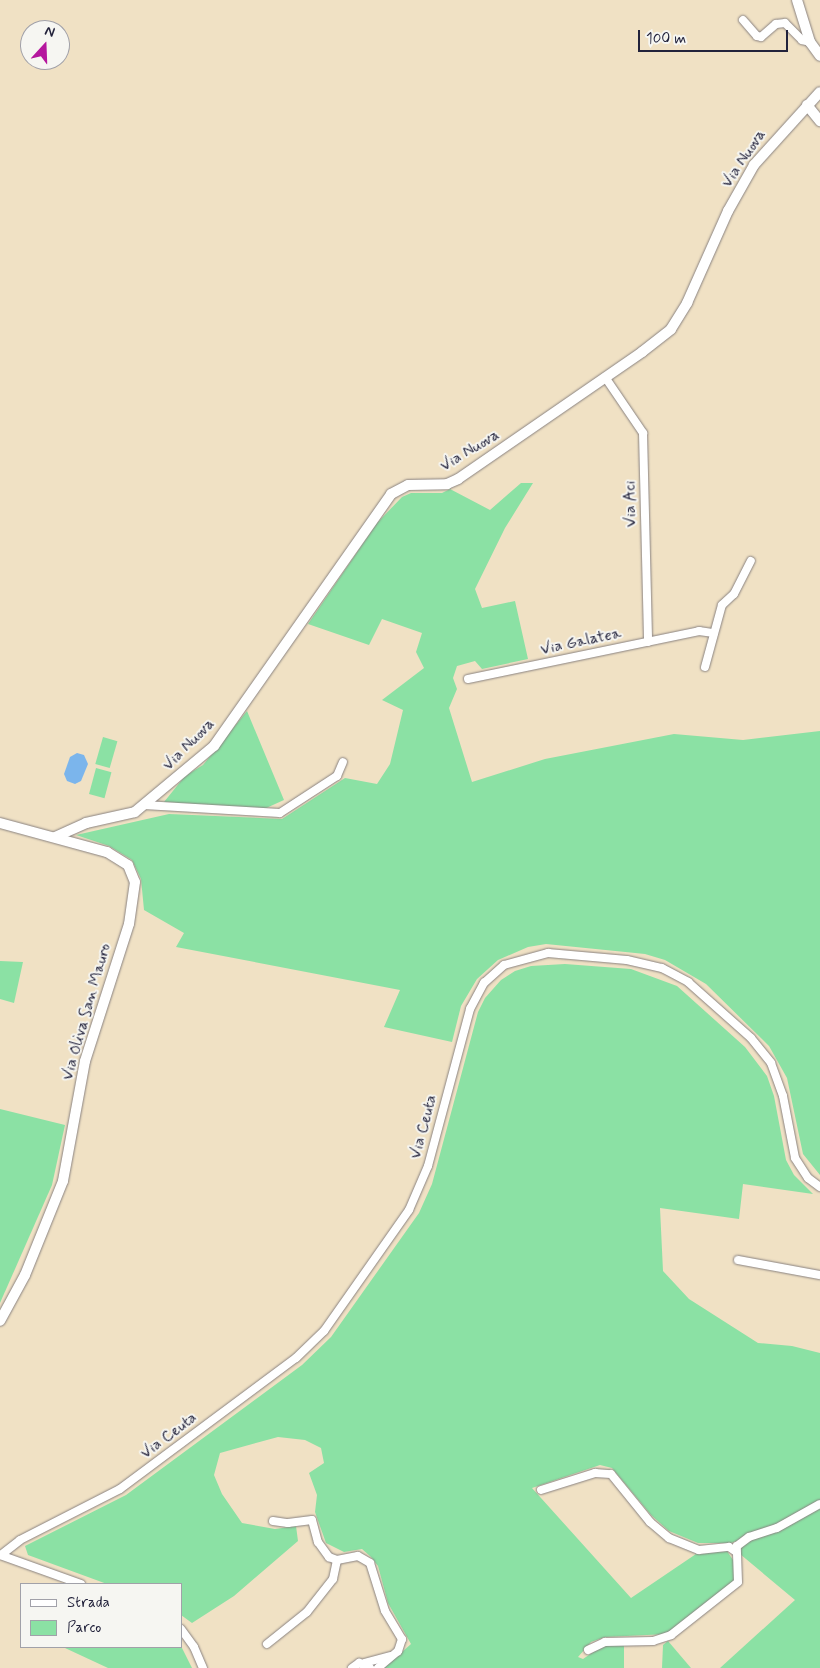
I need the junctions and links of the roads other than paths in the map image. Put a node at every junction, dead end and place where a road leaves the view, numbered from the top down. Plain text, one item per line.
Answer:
1 (797, 0) edge
2 (743, 20) dead end
3 (810, 42) junction
4 (820, 56) edge
5 (820, 92) edge
6 (807, 105) junction
7 (820, 121) edge
8 (604, 377) junction
9 (750, 561) dead end
10 (714, 633) junction
11 (648, 642) junction
12 (705, 666) dead end
13 (468, 679) dead end
14 (343, 762) dead end
15 (144, 806) junction
16 (0, 824) edge
17 (55, 838) junction
18 (820, 1187) edge
19 (738, 1260) dead end
20 (820, 1275) edge
21 (0, 1321) edge
22 (541, 1490) dead end
23 (820, 1504) edge
24 (273, 1521) dead end
25 (735, 1551) junction
26 (0, 1555) edge
27 (337, 1560) junction
28 (78, 1583) edge
29 (182, 1630) edge
30 (267, 1644) dead end
31 (588, 1650) dead end
32 (392, 1656) junction
33 (367, 1666) edge
34 (203, 1668) edge
35 (352, 1668) edge
36 (378, 1668) edge

1 - 3 street
2 - 3 street
3 - 4 street
5 - 6 street, Via Nuova
6 - 7 street
6 - 8 street, Via Nuova
8 - 11 street, Via Aci
8 - 15 street, Via Nuova
9 - 10 street
10 - 11 street, Via Galatea
10 - 12 street
11 - 13 street, Via Galatea
14 - 15 street
15 - 17 street, Via Nuova
16 - 17 street, Via Oliva San Mauro
17 - 21 street, Via Oliva San Mauro
18 - 26 street, Via Ceuta
19 - 20 street
22 - 25 street
23 - 25 street
24 - 27 street
25 - 31 street
26 - 28 street
27 - 30 street
27 - 32 street
29 - 34 street
32 - 33 street
32 - 36 street
33 - 35 street

